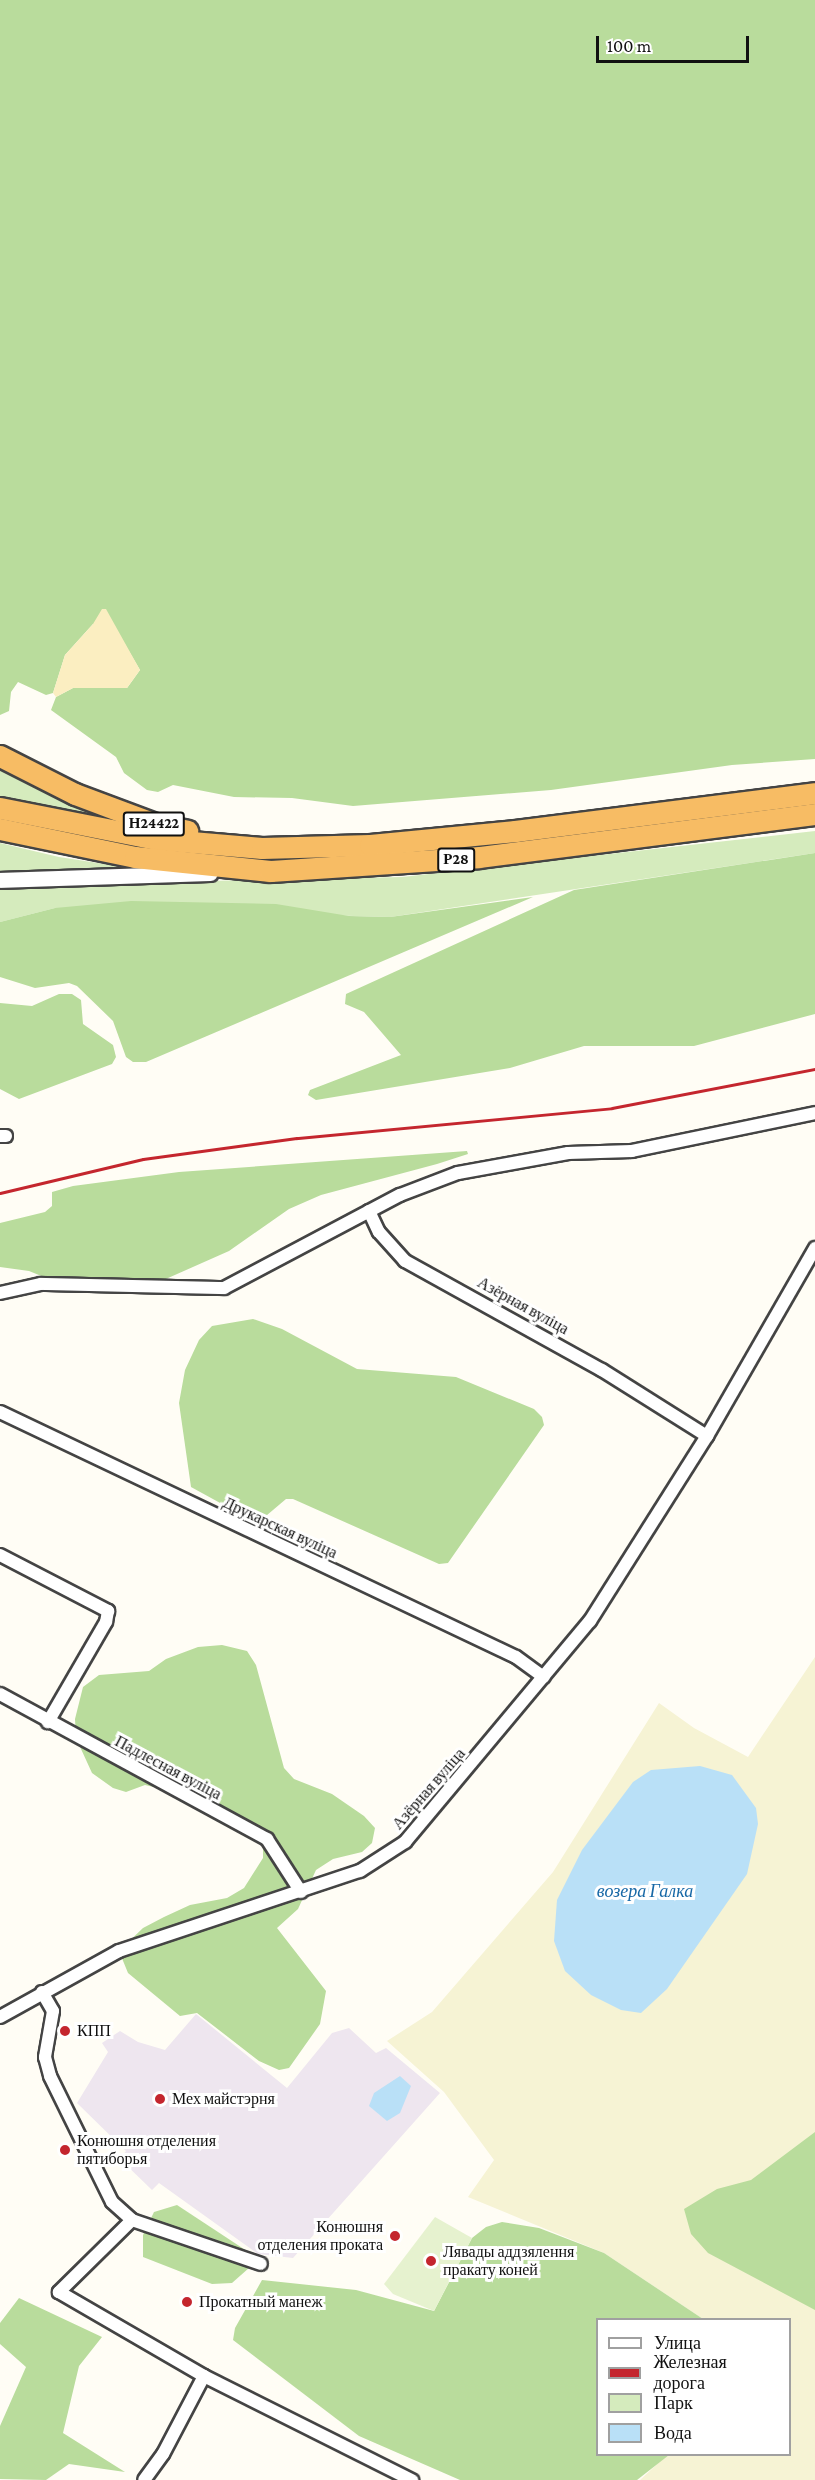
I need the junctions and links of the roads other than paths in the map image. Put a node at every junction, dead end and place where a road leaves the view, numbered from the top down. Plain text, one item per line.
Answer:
1 (0, 756) edge
2 (815, 793) edge
3 (0, 808) edge
4 (815, 814) edge
5 (0, 829) edge
6 (321, 847) junction
7 (270, 871) junction
8 (0, 879) edge
9 (815, 1113) edge
10 (369, 1211) junction
11 (815, 1248) edge
12 (0, 1293) edge
13 (0, 1412) edge
14 (707, 1436) junction
15 (0, 1555) edge
16 (544, 1677) junction
17 (0, 1694) edge
18 (48, 1722) junction
19 (301, 1892) junction
20 (42, 1992) junction
21 (1, 2014) edge
22 (132, 2220) junction
23 (261, 2264) dead end
24 (204, 2376) junction
25 (144, 2480) edge
26 (412, 2480) edge

1 - 6 highway, Н24422
2 - 6 highway, Р28
3 - 6 highway, Р28
4 - 7 highway, Р28
5 - 7 highway, Р28
7 - 8 street
9 - 10 street
10 - 12 street
10 - 14 street, Азёрная вуліца
11 - 14 street, Азёрная вуліца
13 - 16 street, Друкарская вуліца
14 - 16 street, Азёрная вуліца
15 - 18 street
16 - 19 street, Азёрная вуліца
17 - 18 street, Падлесная вуліца
18 - 19 street, Падлесная вуліца
19 - 20 street, Азёрная вуліца
20 - 21 street, Азёрная вуліца
20 - 22 street
22 - 23 street
22 - 24 street
24 - 25 street
24 - 26 street

